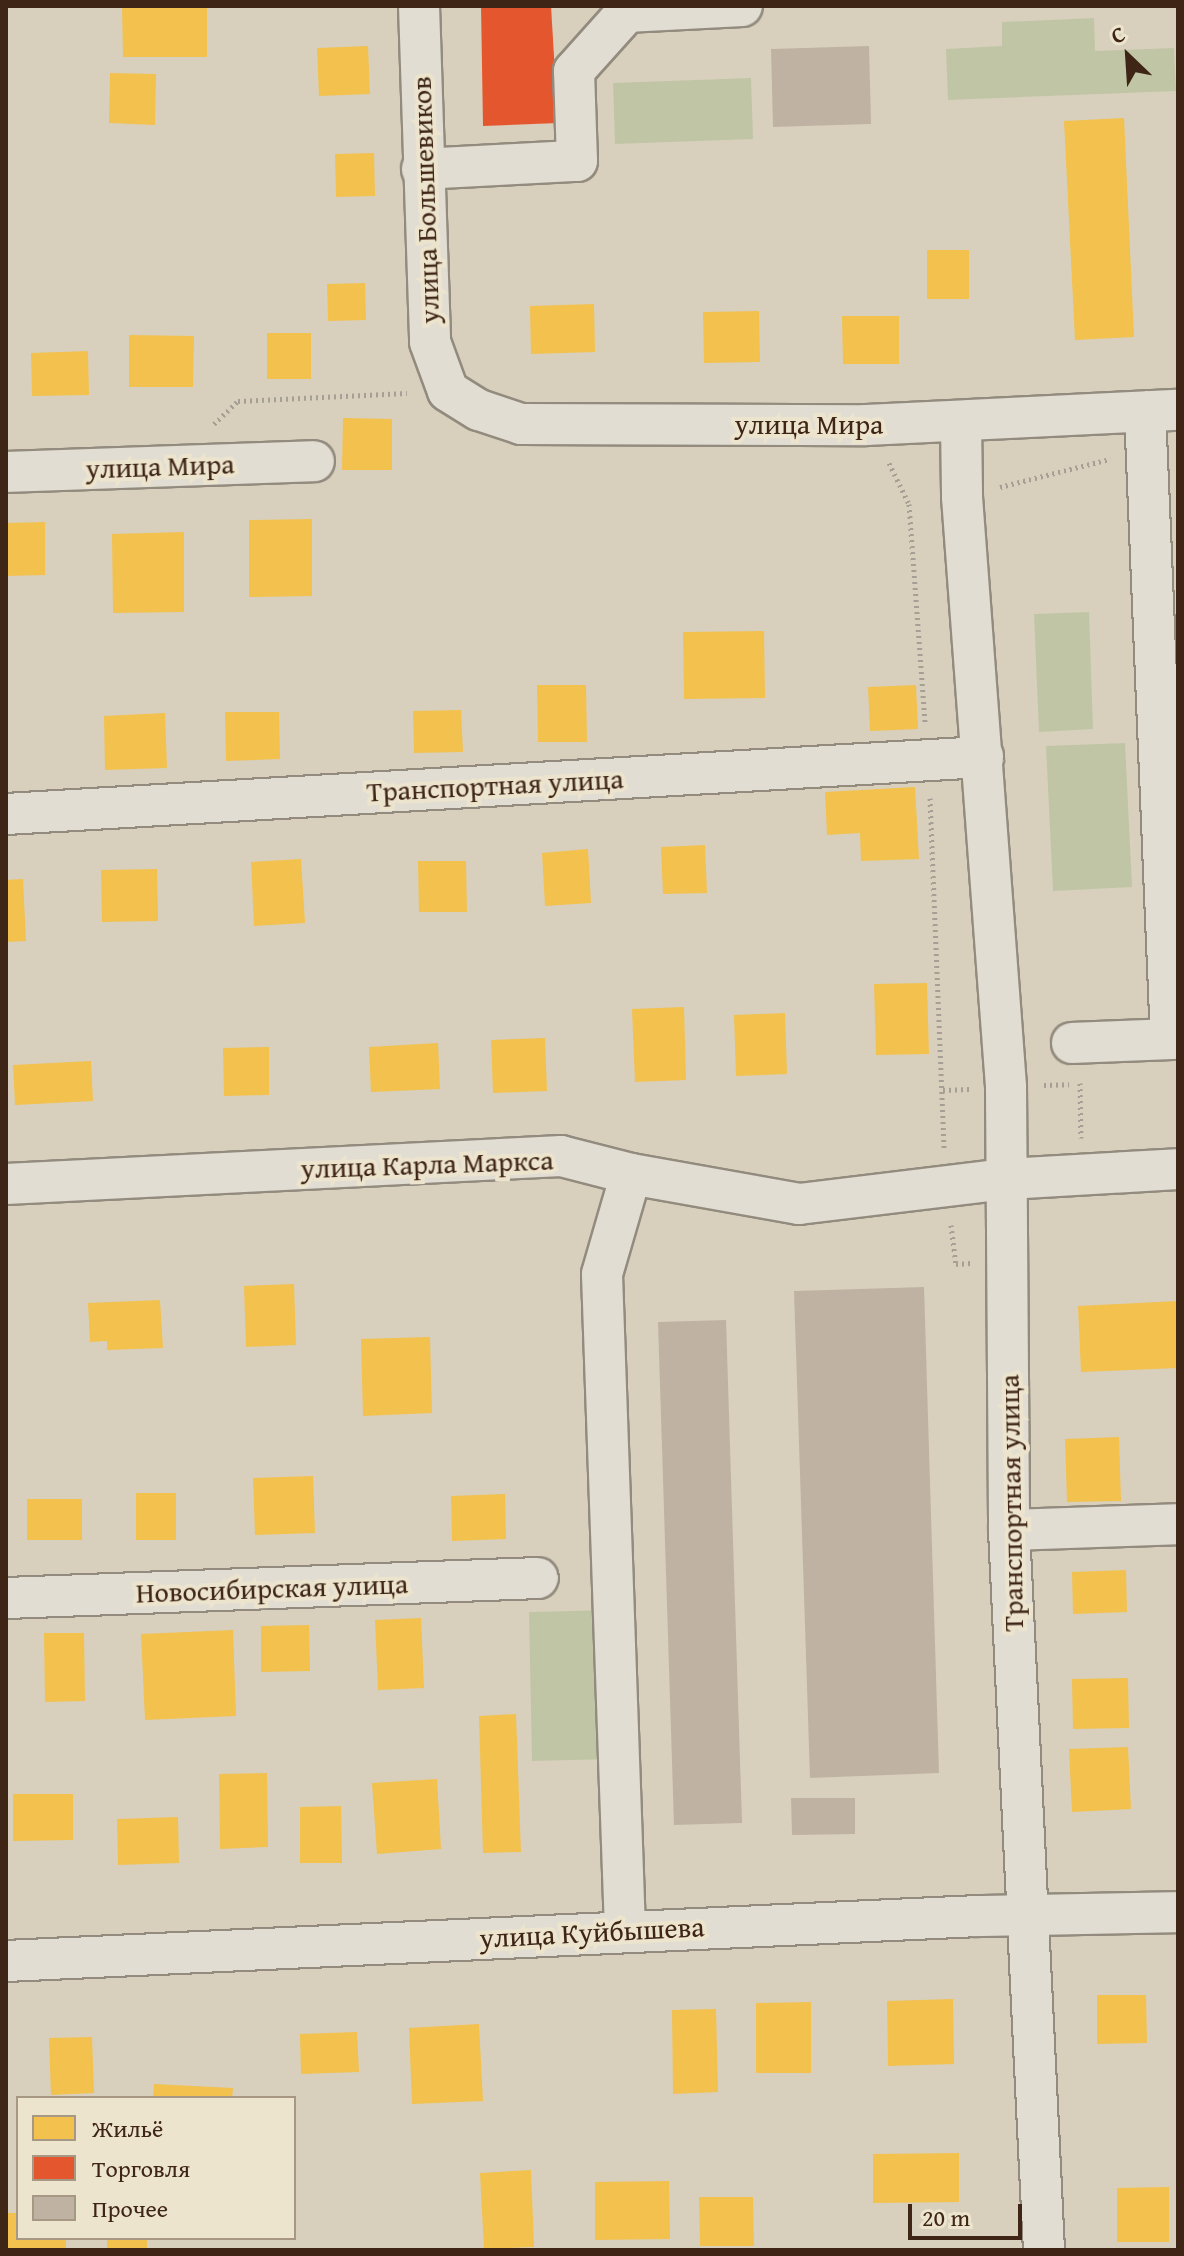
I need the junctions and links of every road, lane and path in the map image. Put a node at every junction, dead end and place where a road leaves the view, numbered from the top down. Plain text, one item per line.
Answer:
1 (419, 6) edge
2 (742, 6) edge
3 (422, 169) junction
4 (448, 391) junction
5 (961, 422) junction
6 (1156, 424) edge
7 (314, 461) dead end
8 (202, 465) junction
9 (6, 472) edge
10 (962, 497) junction
11 (909, 504) dead end
12 (983, 757) junction
13 (6, 814) edge
14 (1072, 1043) dead end
15 (1094, 1083) dead end
16 (1006, 1087) junction
17 (943, 1090) dead end
18 (1178, 1169) edge
19 (631, 1174) junction
20 (1007, 1179) junction
21 (6, 1184) edge
22 (1178, 1524) edge
23 (1009, 1530) junction
24 (538, 1578) dead end
25 (6, 1598) edge
26 (1178, 1912) edge
27 (1026, 1916) junction
28 (625, 1930) junction
29 (6, 1961) edge
30 (1044, 2250) edge

1 - 3 street, улица Большевиков
2 - 3 street
3 - 4 street, улица Большевиков
4 - 5 street, улица Мира
4 - 8 path
5 - 6 street, улица Мира
5 - 10 street, Транспортная улица
6 - 10 path
6 - 14 street
7 - 8 street, улица Мира
8 - 9 street, улица Мира
10 - 11 path
10 - 12 street, Транспортная улица
12 - 13 street, Транспортная улица
12 - 16 street, Транспортная улица
15 - 16 path
16 - 17 path
16 - 20 street, Транспортная улица
18 - 20 street, улица Карла Маркса
19 - 20 street, улица Карла Маркса
19 - 21 street, улица Карла Маркса
19 - 28 street
20 - 23 street, Транспортная улица
22 - 23 street
23 - 27 street, Транспортная улица
24 - 25 street, Новосибирская улица
26 - 27 street, улица Куйбышева
27 - 28 street, улица Куйбышева
27 - 30 street, Транспортная улица
28 - 29 street, улица Куйбышева

